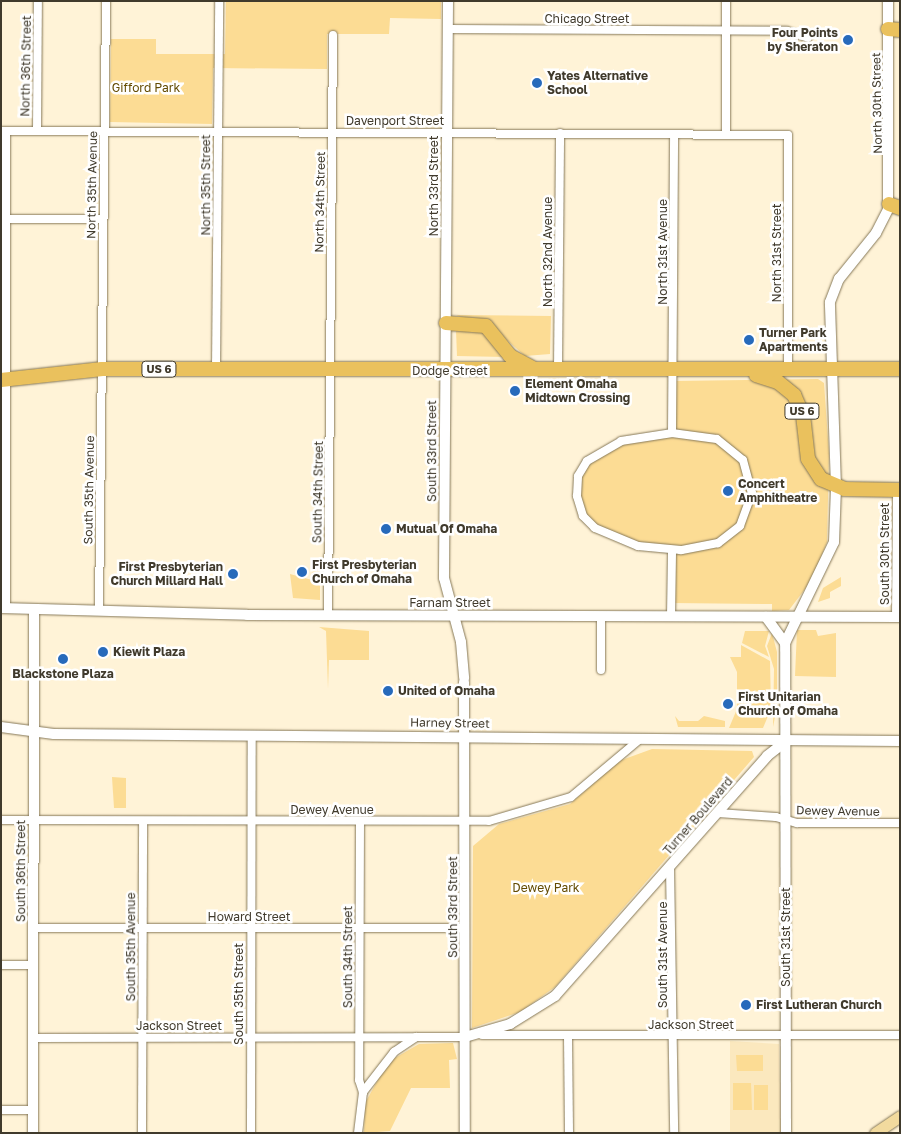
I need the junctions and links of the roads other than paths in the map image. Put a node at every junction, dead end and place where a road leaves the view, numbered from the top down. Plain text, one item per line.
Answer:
1 (38, 1) edge
2 (106, 1) edge
3 (219, 1) edge
4 (448, 1) edge
5 (726, 1) edge
6 (888, 1) edge
7 (448, 29) junction
8 (894, 30) edge
9 (726, 31) junction
10 (333, 35) dead end
11 (808, 38) dead end
12 (4, 131) edge
13 (37, 131) junction
14 (104, 131) junction
15 (218, 131) junction
16 (332, 132) junction
17 (447, 132) junction
18 (560, 133) junction
19 (674, 134) junction
20 (726, 134) junction
21 (788, 135) joint
22 (4, 193) edge
23 (896, 204) edge
24 (7, 219) junction
25 (103, 219) junction
26 (446, 323) junction
27 (102, 369) junction
28 (830, 369) junction
29 (900, 369) edge
30 (216, 370) junction
31 (330, 370) junction
32 (788, 370) junction
33 (811, 370) junction
34 (446, 371) junction
35 (553, 371) junction
36 (673, 371) junction
37 (728, 371) junction
38 (4, 380) edge
39 (794, 395) junction
40 (672, 433) junction
41 (836, 487) junction
42 (898, 490) edge
43 (672, 550) junction
44 (4, 608) edge
45 (34, 608) junction
46 (99, 611) junction
47 (328, 615) junction
48 (452, 616) junction
49 (601, 616) junction
50 (671, 617) junction
51 (766, 617) junction
52 (798, 617) junction
53 (898, 617) edge
54 (785, 642) junction
55 (601, 667) dead end
56 (1, 727) edge
57 (34, 733) junction
58 (252, 735) junction
59 (464, 736) junction
60 (639, 740) junction
61 (900, 741) edge
62 (785, 742) junction
63 (718, 813) junction
64 (1, 820) edge
65 (34, 821) junction
66 (360, 821) junction
67 (785, 821) junction
68 (142, 822) junction
69 (252, 822) junction
70 (466, 822) junction
71 (900, 823) edge
72 (670, 867) junction
73 (360, 927) junction
74 (33, 928) junction
75 (250, 928) junction
76 (465, 928) junction
77 (142, 929) junction
78 (1, 965) edge
79 (34, 965) junction
80 (482, 1035) junction
81 (900, 1035) edge
82 (359, 1036) junction
83 (568, 1036) junction
84 (674, 1036) junction
85 (786, 1036) junction
86 (142, 1037) junction
87 (250, 1037) junction
88 (416, 1037) junction
89 (465, 1037) junction
90 (33, 1038) junction
91 (363, 1092) junction
92 (1, 1110) edge
93 (33, 1110) junction
94 (900, 1116) edge
95 (33, 1133) edge
96 (142, 1133) edge
97 (250, 1133) edge
98 (358, 1133) edge
99 (465, 1133) edge
100 (569, 1133) edge
101 (674, 1133) edge
102 (786, 1133) edge
103 (875, 1133) edge

1 - 13 street, North 36th Street
2 - 14 street, North 35th Avenue
3 - 15 street, North 35th Street
4 - 7 street, North 33rd Street
5 - 9 street
6 - 8 street, North 30th Street
7 - 9 street, Chicago Street
7 - 17 street, North 33rd Street
8 - 23 street, North 30th Street
9 - 11 street, Chicago Street
9 - 20 street
10 - 16 street, North 34th Street
12 - 13 street, Davenport Street
12 - 22 street, North 36th Street
13 - 14 street, Davenport Street
14 - 15 street, Davenport Street
14 - 25 street, North 35th Avenue
15 - 16 street, Davenport Street
15 - 30 street, North 35th Street
16 - 17 street, Davenport Street
16 - 31 street, North 34th Street
17 - 18 street, Davenport Street
17 - 26 street, North 33rd Street
18 - 19 street, Davenport Street
18 - 35 street, North 32nd Avenue
19 - 20 street, Davenport Street
19 - 36 street, North 31st Avenue
20 - 21 street, Davenport Street
21 - 32 street, North 31st Street
22 - 24 street, North 36th Street
23 - 28 street
24 - 25 street
24 - 38 street, North 36th Street
25 - 27 street, North 35th Avenue
26 - 34 street, North 33rd Street
26 - 35 highway
27 - 30 highway, Dodge Street / US 6
27 - 38 highway, Dodge Street / US 6
27 - 46 street, South 35th Avenue
28 - 29 highway, Dodge Street
28 - 33 highway, Dodge Street
28 - 41 street
30 - 31 highway, Dodge Street / US 6
31 - 34 highway, Dodge Street / US 6
31 - 47 street, South 34th Street
32 - 33 highway, Dodge Street
32 - 37 highway, Dodge Street
33 - 39 highway
34 - 35 highway, Dodge Street / US 6
34 - 48 street, South 33rd Street
35 - 36 highway, Dodge Street / US 6
36 - 37 highway, Dodge Street / US 6
36 - 40 street
37 - 39 highway, US 6
38 - 44 street
39 - 41 highway, US 6
40 - 43 street
40 - 43 street
41 - 42 highway
41 - 52 street
42 - 53 street, South 30th Street
43 - 50 street
44 - 45 street, Farnam Street
45 - 46 street, Farnam Street
45 - 57 street, South 36th Street
46 - 47 street, Farnam Street
47 - 48 street, Farnam Street
48 - 49 street, Farnam Street
48 - 59 street, South 33rd Street
49 - 50 street, Farnam Street
49 - 55 street
50 - 51 street, Farnam Street
51 - 52 street, Farnam Street
51 - 54 street
52 - 53 street, Farnam Street
52 - 54 street
54 - 62 street
56 - 57 street, Harney Street
57 - 58 street, Harney Street
57 - 65 street, South 36th Street
58 - 59 street, Harney Street
58 - 69 street, South 35th Street
59 - 60 street, Harney Street
59 - 70 street, South 33rd Street
60 - 62 street, Harney Street
60 - 70 street, Dewey Avenue
61 - 62 street, Harney Street
62 - 63 street, Turner Boulevard
62 - 67 street, South 31st Street
63 - 67 street, Dewey Avenue
63 - 72 street, Turner Boulevard
64 - 65 street, Dewey Avenue
65 - 68 street, Dewey Avenue
65 - 74 street, South 36th Street
66 - 69 street, Dewey Avenue
66 - 70 street, Dewey Avenue
66 - 73 street, South 34th Street
67 - 71 street, Dewey Avenue
67 - 85 street, South 31st Street
68 - 69 street, Dewey Avenue
68 - 77 street, South 35th Avenue
69 - 75 street, South 35th Street
70 - 76 street, South 33rd Street
72 - 80 street, Turner Boulevard
72 - 84 street, South 31st Avenue
73 - 75 street, Howard Street
73 - 76 street, Howard Street
73 - 82 street, South 34th Street
74 - 77 street, Howard Street
74 - 79 street, South 36th Street
75 - 77 street, Howard Street
75 - 87 street, South 35th Street
76 - 89 street, South 33rd Street
77 - 86 street, South 35th Avenue
78 - 79 street
79 - 90 street, South 36th Street
80 - 83 street, Jackson Street
80 - 89 street, Turner Boulevard
81 - 85 street, Jackson Street
82 - 87 street, Jackson Street
82 - 88 street, Jackson Street
82 - 91 street, South 34th Street
83 - 84 street, Jackson Street
83 - 100 street
84 - 85 street, Jackson Street
84 - 101 street, South 31st Avenue
85 - 102 street, South 31st Street
86 - 87 street, Jackson Street
86 - 90 street, Jackson Street
86 - 96 street, South 35th Avenue
87 - 97 street, South 35th Street
88 - 89 street, Turner Boulevard
88 - 91 street
89 - 99 street, South 33rd Street
90 - 93 street, South 36th Street
91 - 98 street
92 - 93 street
93 - 95 street, South 36th Street
94 - 103 main road

